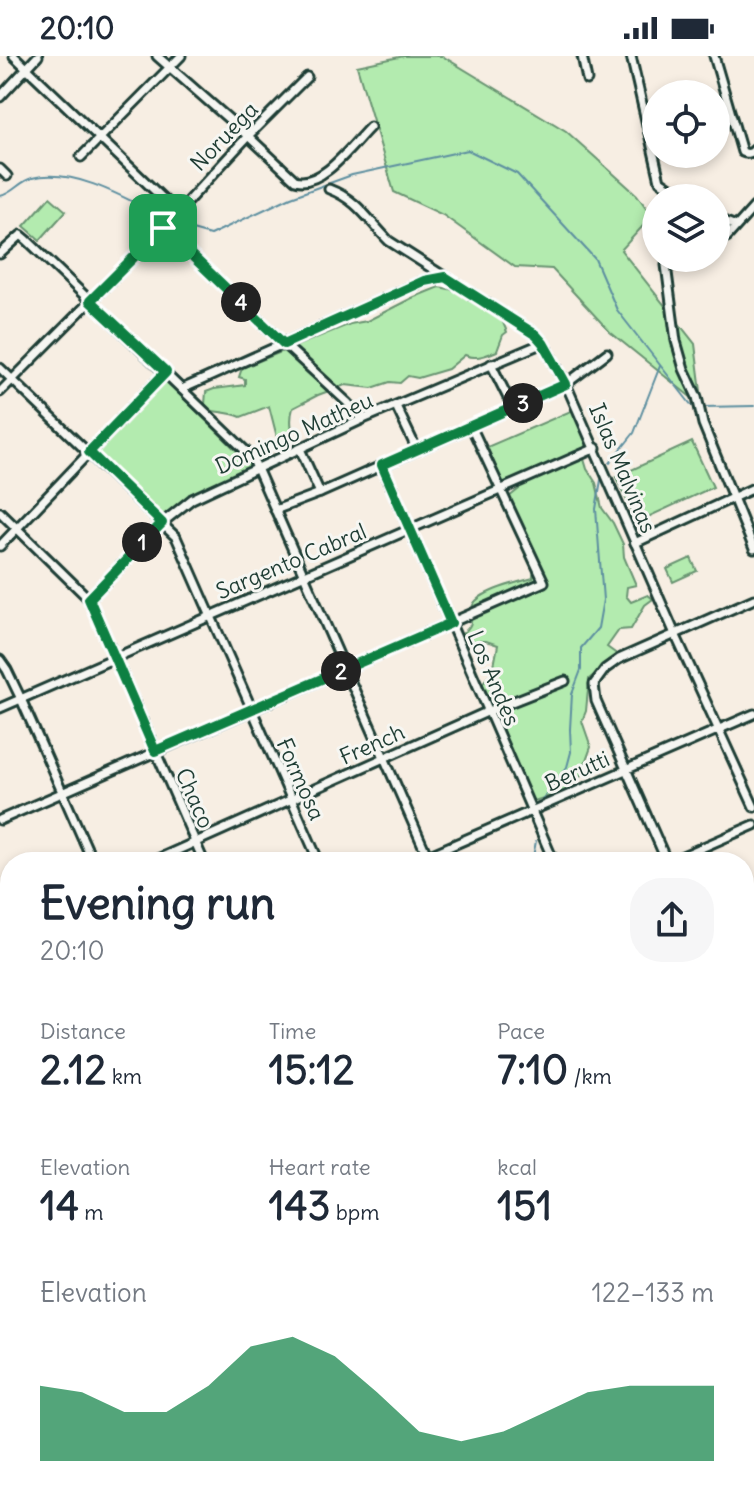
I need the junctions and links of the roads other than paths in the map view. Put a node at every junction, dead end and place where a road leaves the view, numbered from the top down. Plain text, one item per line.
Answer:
1 (14, 56) edge
2 (38, 56) edge
3 (157, 56) edge
4 (181, 56) edge
5 (582, 56) edge
6 (631, 56) edge
7 (706, 56) edge
8 (714, 56) edge
9 (726, 56) edge
10 (718, 66) junction
11 (27, 68) junction
12 (170, 68) junction
13 (307, 77) dead end
14 (587, 80) dead end
15 (0, 97) edge
16 (370, 127) dead end
17 (248, 136) junction
18 (101, 138) junction
19 (754, 150) edge
20 (81, 157) dead end
21 (0, 169) edge
22 (7, 176) dead end
23 (664, 184) edge
24 (329, 189) dead end
25 (754, 207) edge
26 (177, 213) junction
27 (730, 224) edge
28 (164, 226) junction
29 (736, 226) junction
30 (730, 233) edge
31 (0, 254) edge
32 (667, 272) edge
33 (445, 277) junction
34 (90, 301) junction
35 (543, 343) junction
36 (284, 344) junction
37 (607, 353) dead end
38 (491, 364) junction
39 (0, 368) edge
40 (166, 372) junction
41 (11, 380) junction
42 (566, 384) junction
43 (182, 389) junction
44 (0, 392) edge
45 (396, 406) junction
46 (513, 408) junction
47 (363, 419) junction
48 (471, 426) junction
49 (596, 448) junction
50 (300, 449) junction
51 (417, 450) junction
52 (89, 452) junction
53 (382, 465) junction
54 (257, 468) junction
55 (754, 488) edge
56 (501, 490) junction
57 (320, 493) junction
58 (733, 498) junction
59 (275, 510) junction
60 (0, 512) edge
61 (162, 523) junction
62 (17, 528) junction
63 (410, 529) junction
64 (635, 543) junction
65 (0, 546) edge
66 (754, 549) edge
67 (304, 576) junction
68 (89, 599) junction
69 (754, 599) edge
70 (209, 616) junction
71 (451, 623) junction
72 (675, 634) junction
73 (114, 658) junction
74 (0, 660) edge
75 (345, 669) junction
76 (565, 681) dead end
77 (21, 699) junction
78 (0, 708) edge
79 (251, 710) junction
80 (489, 711) junction
81 (754, 714) edge
82 (720, 729) junction
83 (155, 751) junction
84 (385, 758) junction
85 (626, 769) junction
86 (62, 793) junction
87 (290, 800) junction
88 (754, 807) edge
89 (532, 811) junction
90 (0, 820) edge
91 (754, 825) edge
92 (195, 842) junction
93 (89, 852) edge
94 (173, 852) edge
95 (200, 852) edge
96 (314, 852) edge
97 (425, 852) edge
98 (443, 852) edge
99 (550, 852) edge
100 (663, 852) edge
101 (691, 852) edge

1 - 11 street
2 - 11 street
3 - 12 street
4 - 12 street
5 - 14 street
6 - 23 street
7 - 10 street
8 - 10 street
9 - 10 street
10 - 19 street
11 - 15 street
11 - 18 street
12 - 17 street
12 - 18 street
13 - 17 street, Noruega
16 - 17 street
17 - 26 street, Noruega
18 - 20 street
18 - 26 street
21 - 22 street
24 - 33 street, Islas Malvinas
25 - 29 street
26 - 28 street, Noruega
27 - 29 street
28 - 34 street, Noruega
28 - 36 street
29 - 30 street
31 - 34 street
32 - 58 street
33 - 35 street, Islas Malvinas
33 - 36 street
34 - 40 street
34 - 41 street, Noruega
35 - 38 street, Domingo Matheu
35 - 42 street, Islas Malvinas
36 - 43 street
36 - 47 street
37 - 42 street
38 - 45 street, Domingo Matheu
38 - 46 street
39 - 41 street, Formosa
40 - 43 street
40 - 52 street
41 - 44 street, Noruega
41 - 52 street, Formosa
42 - 46 street
42 - 49 street, Islas Malvinas
43 - 54 street
45 - 47 street, Domingo Matheu
45 - 51 street
46 - 48 street
47 - 50 street, Domingo Matheu
48 - 51 street
48 - 56 street
49 - 56 street, Sargento Cabral
49 - 64 street, Islas Malvinas
50 - 54 street, Domingo Matheu
50 - 57 street
51 - 53 street
52 - 61 street, Formosa
52 - 62 street
53 - 57 street
53 - 63 street, Los Andes
54 - 59 street
54 - 61 street, Domingo Matheu
55 - 58 street
56 - 63 street, Sargento Cabral
56 - 71 street
57 - 59 street
58 - 64 street
58 - 66 street
59 - 67 street
60 - 62 street, Chaco
61 - 68 street, Domingo Matheu
61 - 70 street, Formosa
62 - 65 street
62 - 68 street, Chaco
63 - 67 street, Sargento Cabral
63 - 71 street, Los Andes
64 - 72 street, Islas Malvinas
67 - 70 street, Sargento Cabral
67 - 75 street
68 - 73 street, Chaco
69 - 72 street
70 - 73 street, Sargento Cabral
70 - 79 street, Formosa
71 - 75 street
71 - 80 street, Los Andes
72 - 82 street, Islas Malvinas
72 - 85 street
73 - 77 street, Sargento Cabral
73 - 83 street, Chaco
74 - 77 street
75 - 79 street
75 - 84 street
76 - 80 street, French
77 - 78 street, Sargento Cabral
77 - 86 street
79 - 83 street
79 - 87 street, Formosa
80 - 84 street, French
80 - 89 street, Los Andes
81 - 82 street, Berutti
82 - 85 street, Berutti
82 - 88 street, Islas Malvinas
83 - 86 street
83 - 92 street, Chaco
84 - 87 street, French
84 - 97 street
85 - 89 street, Berutti
85 - 100 street
86 - 90 street
86 - 93 street
87 - 92 street, French
87 - 96 street, Formosa
89 - 98 street, Berutti
89 - 99 street, Los Andes
91 - 101 street
92 - 94 street, French
92 - 95 street, Chaco

